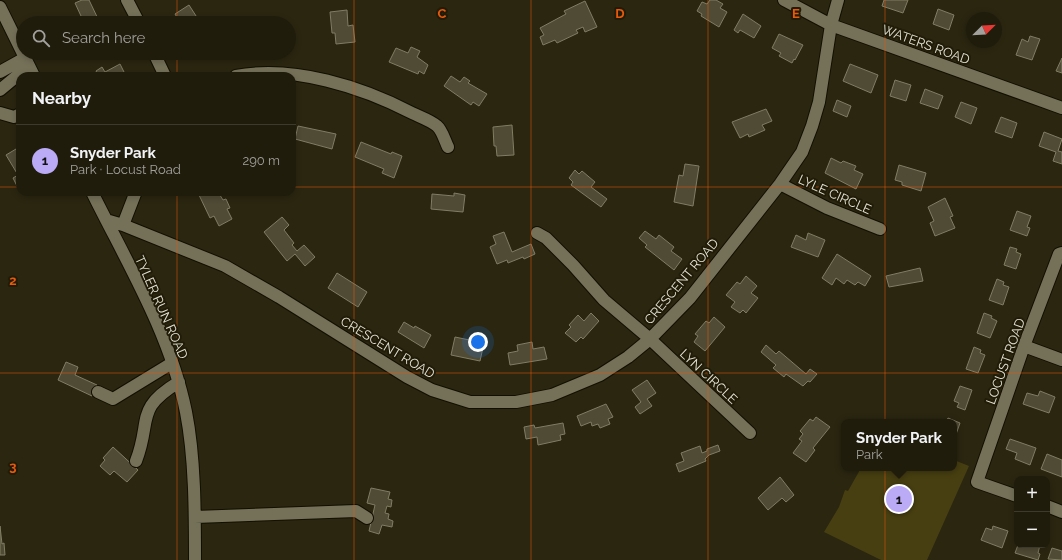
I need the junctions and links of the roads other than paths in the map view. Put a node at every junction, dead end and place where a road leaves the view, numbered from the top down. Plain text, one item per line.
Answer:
1 (127, 0) edge
2 (784, 0) edge
3 (838, 0) edge
4 (0, 7) edge
5 (135, 16) edge
6 (831, 24) junction
7 (16, 40) edge
8 (157, 60) edge
9 (29, 67) edge
10 (0, 72) edge
11 (163, 72) edge
12 (296, 76) edge
13 (16, 77) edge
14 (0, 90) edge
15 (1062, 108) edge
16 (0, 113) edge
17 (16, 116) edge
18 (448, 147) dead end
19 (780, 184) junction
20 (94, 196) edge
21 (134, 196) edge
22 (106, 220) junction
23 (123, 225) junction
24 (880, 228) dead end
25 (537, 233) dead end
26 (1062, 252) edge
27 (650, 339) junction
28 (1024, 346) junction
29 (1062, 360) edge
30 (172, 363) junction
31 (179, 382) junction
32 (98, 392) dead end
33 (750, 433) dead end
34 (136, 461) dead end
35 (1014, 495) edge
36 (1050, 507) edge
37 (1062, 512) edge
38 (195, 517) junction
39 (367, 518) dead end
40 (196, 560) edge

1 - 5 street
2 - 6 street, WATERS ROAD
3 - 6 street, CRESCENT ROAD
4 - 7 street
6 - 15 street, WATERS ROAD
6 - 19 street, CRESCENT ROAD
8 - 11 street
9 - 10 street
12 - 18 street
13 - 14 street
16 - 17 street
19 - 24 street, LYLE CIRCLE
19 - 27 street, CRESCENT ROAD
20 - 22 street, TYLER RUN ROAD
21 - 23 street
22 - 23 street, CRESCENT ROAD
22 - 30 street, TYLER RUN ROAD
23 - 27 street, CRESCENT ROAD
25 - 27 street, LYN CIRCLE
26 - 28 street, LOCUST ROAD
27 - 33 street, LYN CIRCLE
28 - 29 street
28 - 35 street, LOCUST ROAD
30 - 31 street, TYLER RUN ROAD
30 - 32 street
31 - 34 street
31 - 38 street, TYLER RUN ROAD
36 - 37 street
38 - 39 street
38 - 40 street, TYLER RUN ROAD

